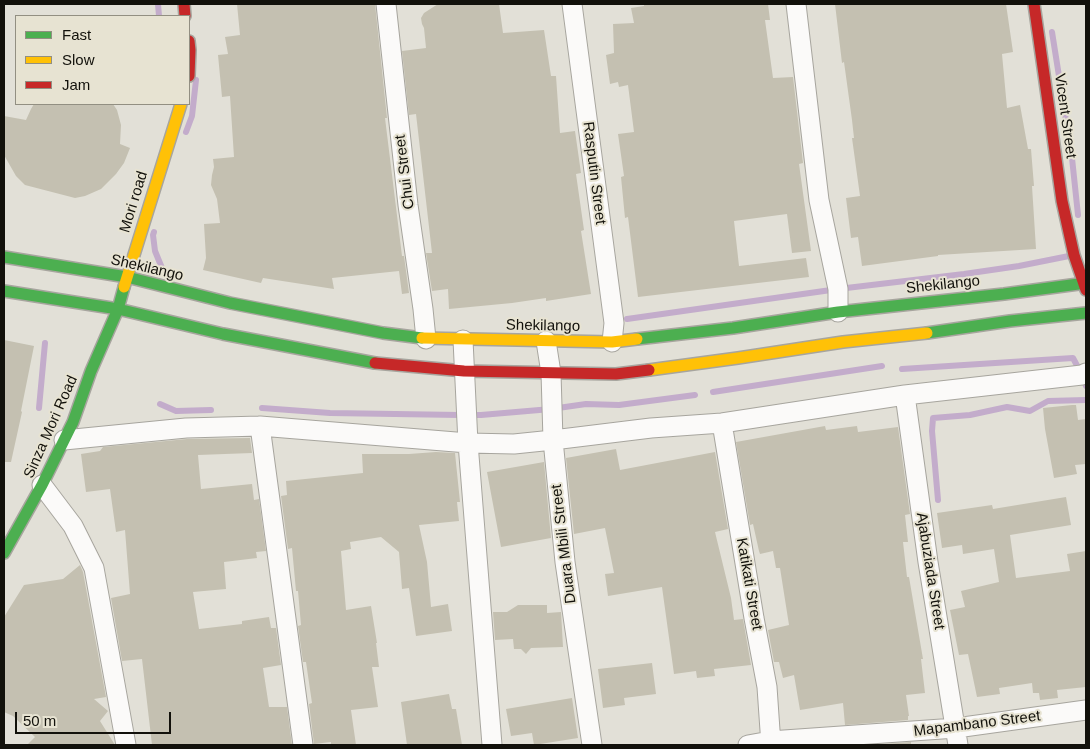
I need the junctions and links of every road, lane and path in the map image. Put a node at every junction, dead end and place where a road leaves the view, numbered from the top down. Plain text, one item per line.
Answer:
1 (386, 4) edge
2 (572, 4) edge
3 (796, 4) edge
4 (1034, 4) edge
5 (190, 50) edge
6 (190, 72) edge
7 (181, 105) edge
8 (4, 257) edge
9 (126, 277) junction
10 (1086, 286) edge
11 (4, 291) edge
12 (118, 309) junction
13 (838, 312) junction
14 (1086, 314) edge
15 (426, 339) junction
16 (463, 340) junction
17 (546, 341) junction
18 (612, 342) junction
19 (464, 371) junction
20 (551, 373) junction
21 (1086, 373) edge
22 (905, 395) junction
23 (722, 423) junction
24 (260, 426) junction
25 (64, 440) junction
26 (553, 440) junction
27 (468, 443) junction
28 (42, 485) junction
29 (4, 553) edge
30 (1086, 710) edge
31 (957, 737) edge
32 (771, 743) edge
33 (126, 745) edge
34 (303, 745) edge
35 (492, 745) edge
36 (592, 745) edge
37 (748, 745) edge

1 - 15 street, Chui Street
2 - 18 street, Rasputin Street
3 - 13 street
4 - 10 main road, Vicent Street
5 - 6 main road
7 - 9 main road, Mori road
8 - 9 main road, Shekilango
9 - 12 main road, Mori road
9 - 15 main road, Shekilango
10 - 13 main road, Shekilango
11 - 12 main road
12 - 19 main road
12 - 25 main road, Sinza Mori Road
13 - 18 main road, Shekilango
14 - 20 main road
15 - 16 main road, Shekilango
16 - 17 main road, Shekilango
16 - 19 street
17 - 18 main road, Shekilango
17 - 20 street, Duara Mbili Street
19 - 20 main road
19 - 27 street
20 - 26 street, Duara Mbili Street
21 - 22 street
22 - 23 street
22 - 31 street, Ajabuziada Street
23 - 26 street
23 - 32 street, Katikati Street
24 - 25 street
24 - 27 street
24 - 34 street
25 - 28 main road, Sinza Mori Road
26 - 27 street
26 - 36 street, Duara Mbili Street
27 - 35 street
28 - 29 main road, Sinza Mori Road
28 - 33 street
30 - 31 street, Mapambano Street
31 - 32 street, Mapambano Street
32 - 37 street, Mapambano Street

